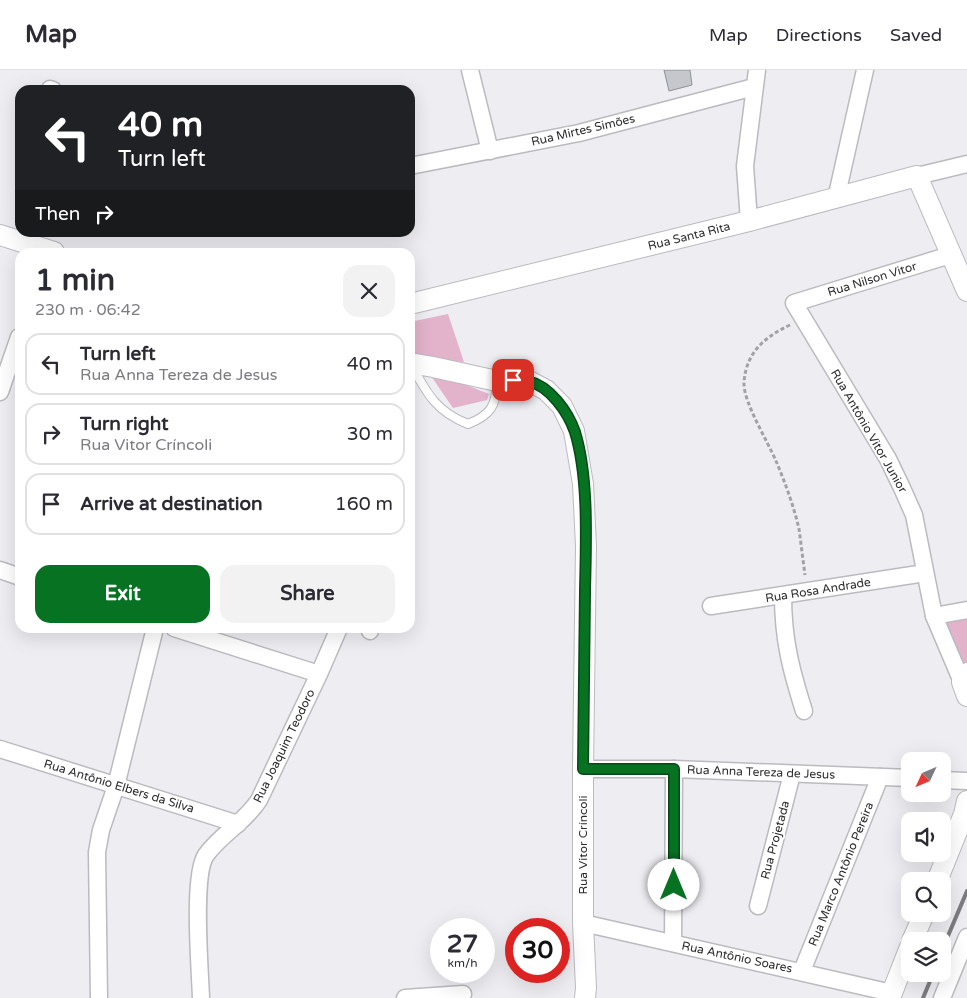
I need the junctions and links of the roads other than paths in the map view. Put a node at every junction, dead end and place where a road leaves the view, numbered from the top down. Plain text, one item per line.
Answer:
1 (470, 70) edge
2 (757, 70) edge
3 (865, 70) edge
4 (754, 87) junction
5 (490, 151) junction
6 (967, 164) edge
7 (415, 165) edge
8 (917, 176) junction
9 (836, 198) junction
10 (749, 221) junction
11 (0, 235) edge
12 (41, 248) edge
13 (950, 254) junction
14 (964, 280) edge
15 (794, 302) joint
16 (415, 303) edge
17 (15, 349) edge
18 (415, 366) edge
19 (415, 375) edge
20 (497, 381) junction
21 (0, 392) edge
22 (0, 570) edge
23 (925, 573) junction
24 (15, 575) edge
25 (784, 596) junction
26 (711, 606) dead end
27 (967, 610) edge
28 (934, 616) junction
29 (154, 633) edge
30 (190, 633) edge
31 (337, 633) edge
32 (319, 674) junction
33 (965, 683) edge
34 (804, 711) dead end
35 (0, 749) edge
36 (583, 769) junction
37 (674, 769) junction
38 (792, 774) junction
39 (880, 777) junction
40 (901, 778) edge
41 (951, 780) edge
42 (967, 781) edge
43 (116, 786) junction
44 (967, 801) edge
45 (238, 824) junction
46 (941, 872) edge
47 (758, 906) dead end
48 (583, 923) junction
49 (967, 937) edge
50 (673, 944) junction
51 (901, 970) edge
52 (802, 972) junction
53 (463, 994) dead end
54 (891, 995) edge
55 (99, 998) edge
56 (201, 998) edge
57 (405, 998) edge
58 (584, 998) edge
59 (942, 998) edge

1 - 5 street
2 - 4 street
3 - 9 street
4 - 5 street, Rua Mirtes Simões
4 - 10 street
5 - 7 street, Rua Mirtes Simões
6 - 8 street, Rua Santa Rita
8 - 9 street, Rua Santa Rita
8 - 13 street
9 - 10 street, Rua Santa Rita
10 - 16 street, Rua Santa Rita
11 - 12 street
13 - 14 street
13 - 15 street, Rua Nilson Vitor
15 - 23 street, Rua Antônio Vitor Junior
17 - 21 street
18 - 20 street, Rua Vitor Críncoli
19 - 20 lane
20 - 36 street, Rua Vitor Críncoli
22 - 24 street
23 - 25 street, Rua Rosa Andrade
23 - 28 street, Rua Antônio Vitor Junior
25 - 26 street, Rua Rosa Andrade
25 - 34 street
27 - 28 street
28 - 33 street, Rua Antônio Vitor Junior
29 - 43 street
30 - 32 street
31 - 32 street, Rua Joaquim Teodoro
32 - 45 street, Rua Joaquim Teodoro
35 - 43 street, Rua Antônio Elbers da Silva
36 - 37 street, Rua Anna Tereza de Jesus
36 - 48 street, Rua Vitor Críncoli
37 - 38 street, Rua Anna Tereza de Jesus
37 - 50 street
38 - 39 street, Rua Anna Tereza de Jesus
38 - 47 street, Rua Projetada
39 - 40 street, Rua Anna Tereza de Jesus
39 - 52 street, Rua Marco Antônio Pereira
41 - 42 street
43 - 45 street, Rua Antônio Elbers da Silva
43 - 55 street
44 - 46 street
45 - 56 street, Rua Joaquim Teodoro
48 - 50 street, Rua Antônio Soares
48 - 58 street, Rua Vitor Críncoli
49 - 59 street
50 - 52 street, Rua Antônio Soares
51 - 54 street
52 - 54 street, Rua Antônio Soares
53 - 57 street

